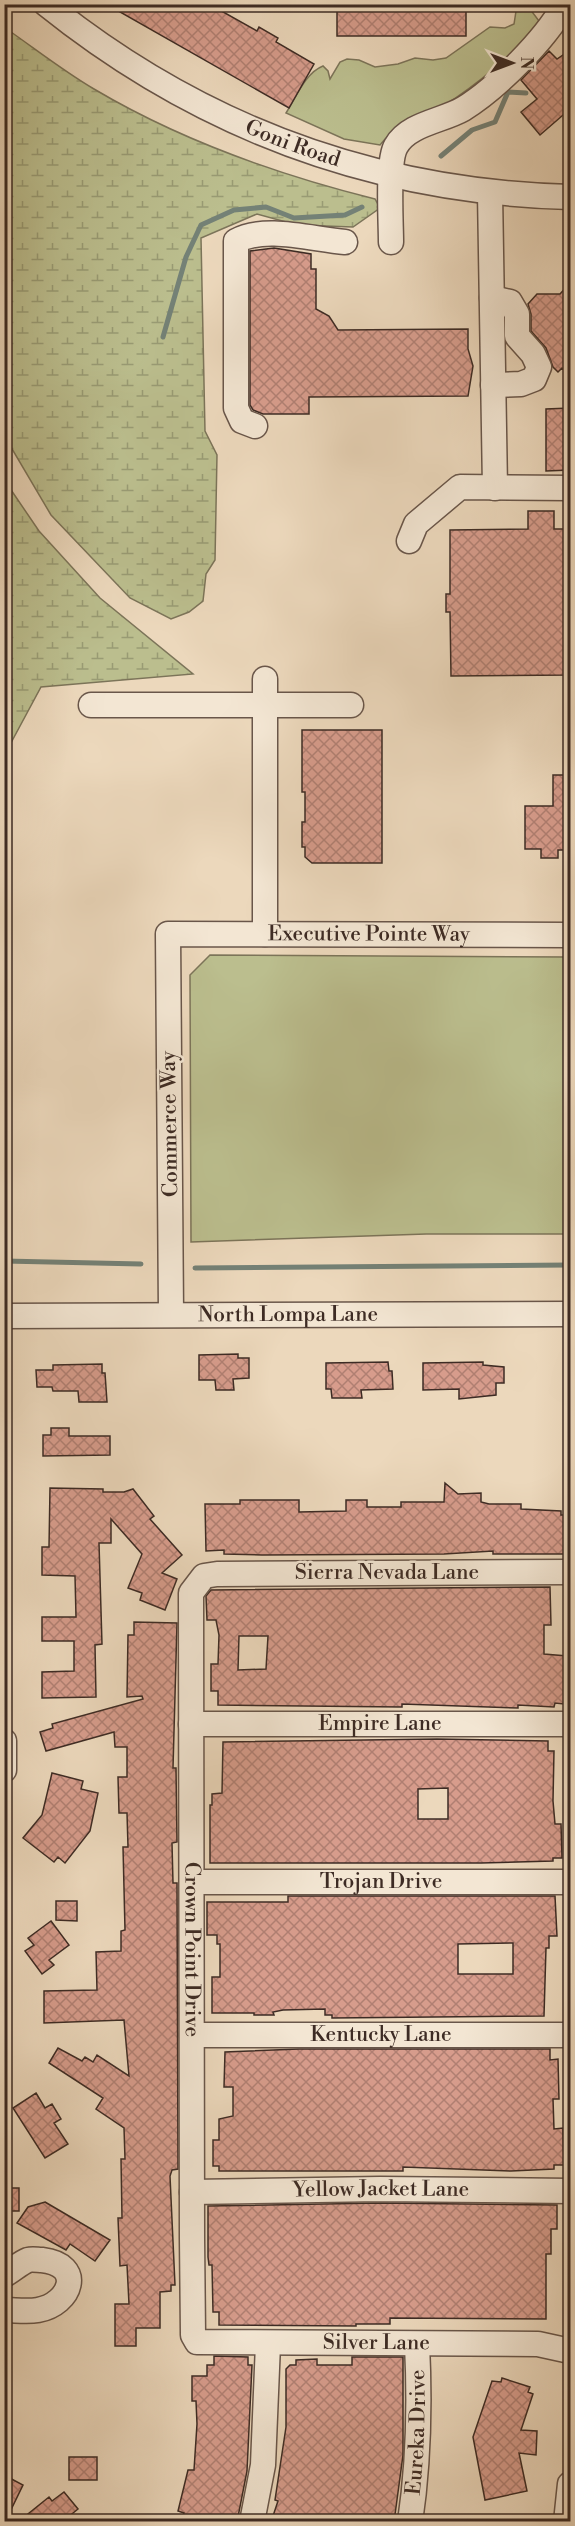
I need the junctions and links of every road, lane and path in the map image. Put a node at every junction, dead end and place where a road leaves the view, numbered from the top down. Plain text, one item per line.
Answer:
1 (46, 4) edge
2 (565, 4) edge
3 (391, 177) junction
4 (490, 193) junction
5 (570, 197) edge
6 (345, 242) dead end
7 (391, 242) dead end
8 (492, 298) junction
9 (493, 385) junction
10 (255, 426) dead end
11 (495, 488) junction
12 (570, 488) edge
13 (409, 541) dead end
14 (265, 679) dead end
15 (91, 705) dead end
16 (265, 705) junction
17 (351, 705) dead end
18 (168, 934) joint
19 (265, 934) junction
20 (570, 935) edge
21 (171, 1313) junction
22 (570, 1314) edge
23 (4, 1316) edge
24 (570, 1572) edge
25 (204, 1576) joint
26 (191, 1724) junction
27 (570, 1724) edge
28 (4, 1741) edge
29 (4, 1770) edge
30 (192, 1881) junction
31 (570, 1881) edge
32 (192, 2035) junction
33 (570, 2035) edge
34 (570, 2191) edge
35 (192, 2192) junction
36 (4, 2275) edge
37 (4, 2310) edge
38 (193, 2328) joint
39 (268, 2344) junction
40 (417, 2344) junction
41 (570, 2351) edge
42 (570, 2484) edge
43 (252, 2522) edge
44 (410, 2522) edge
45 (566, 2522) edge

1 - 3 street, Goni Road
2 - 3 street
3 - 4 street, Goni Road
3 - 7 street
4 - 5 street, Goni Road
4 - 8 street
6 - 10 street
8 - 9 street
8 - 9 street
9 - 11 street
11 - 12 street
11 - 13 street
14 - 16 street
15 - 16 street
16 - 17 street
16 - 19 street
18 - 19 street, Executive Pointe Way
18 - 21 street, Commerce Way
19 - 20 street, Executive Pointe Way
21 - 22 street, North Lompa Lane
21 - 23 street, North Lompa Lane
24 - 25 street, Sierra Nevada Lane
25 - 26 street, Crown Point Drive
26 - 27 street, Empire Lane
26 - 30 street, Crown Point Drive
28 - 29 street
30 - 31 street, Trojan Drive
30 - 32 street, Crown Point Drive
32 - 33 street, Kentucky Lane
32 - 35 street, Crown Point Drive
34 - 35 street, Yellow Jacket Lane
35 - 38 street, Crown Point Drive
36 - 37 street
38 - 39 street, Silver Lane
39 - 40 street, Silver Lane
39 - 43 street
40 - 41 street, Silver Lane
40 - 44 street, Eureka Drive
42 - 45 street

